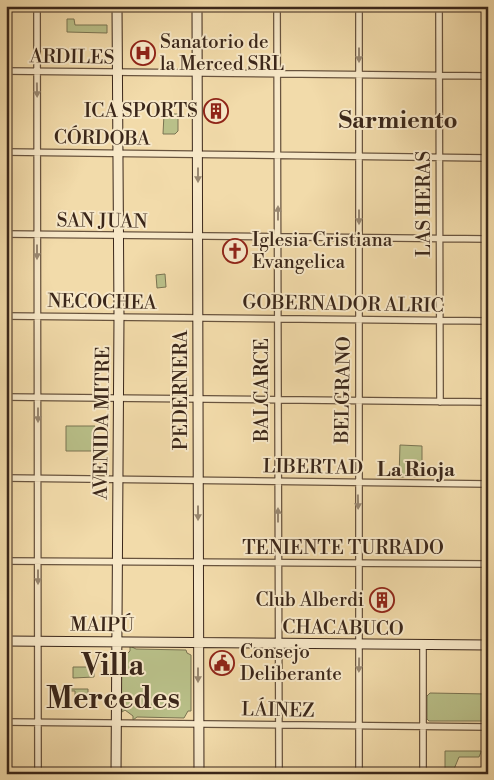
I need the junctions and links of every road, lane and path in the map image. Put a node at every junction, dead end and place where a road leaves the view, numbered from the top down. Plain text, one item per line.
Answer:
1 (37, 6) edge
2 (117, 6) edge
3 (198, 6) edge
4 (277, 6) edge
5 (359, 6) edge
6 (439, 6) edge
7 (6, 71) edge
8 (37, 72) junction
9 (118, 72) junction
10 (198, 74) junction
11 (277, 74) junction
12 (359, 75) junction
13 (439, 76) junction
14 (488, 76) edge
15 (6, 152) edge
16 (37, 152) junction
17 (118, 154) junction
18 (198, 156) junction
19 (278, 156) junction
20 (359, 157) junction
21 (438, 158) junction
22 (488, 158) edge
23 (6, 234) edge
24 (37, 235) junction
25 (198, 236) junction
26 (118, 237) junction
27 (278, 237) junction
28 (359, 238) junction
29 (439, 239) junction
30 (488, 239) edge
31 (6, 316) edge
32 (37, 316) junction
33 (119, 317) junction
34 (198, 318) junction
35 (277, 318) junction
36 (359, 319) junction
37 (439, 320) junction
38 (488, 321) edge
39 (6, 397) edge
40 (38, 397) junction
41 (118, 398) junction
42 (198, 399) junction
43 (277, 400) junction
44 (357, 401) junction
45 (440, 402) junction
46 (488, 402) edge
47 (6, 478) edge
48 (117, 478) junction
49 (38, 479) junction
50 (198, 481) junction
51 (278, 482) junction
52 (358, 483) junction
53 (488, 484) edge
54 (116, 560) junction
55 (6, 561) edge
56 (38, 561) junction
57 (197, 562) junction
58 (278, 562) junction
59 (358, 563) junction
60 (488, 564) edge
61 (6, 641) edge
62 (38, 641) junction
63 (117, 642) junction
64 (198, 642) junction
65 (279, 643) junction
66 (359, 644) junction
67 (423, 645) junction
68 (488, 645) edge
69 (6, 722) edge
70 (38, 723) junction
71 (116, 724) junction
72 (198, 724) junction
73 (279, 725) junction
74 (358, 725) junction
75 (423, 726) junction
76 (488, 727) edge
77 (38, 774) edge
78 (116, 774) edge
79 (198, 774) edge
80 (279, 774) edge
81 (359, 774) edge
82 (423, 774) edge

1 - 8 street
2 - 9 street, AVENIDA MITRE
3 - 10 street, PEDERNERA
4 - 11 street, BALCARCE
5 -> 12 street, BELGRANO
6 - 13 street, LAS HERAS
7 - 8 street, ARDILES
8 - 9 street, ARDILES
8 -> 16 street
9 - 10 street, ARDILES
9 - 17 street, AVENIDA MITRE
10 - 11 street, ARDILES
10 - 18 street, PEDERNERA
11 - 12 street, ARDILES
11 - 19 street, BALCARCE
12 - 13 street, ARDILES
12 - 20 street, BELGRANO
13 - 14 street, ARDILES
13 - 21 street, LAS HERAS
15 - 16 street, CÓRDOBA
16 - 17 street, CÓRDOBA
16 - 24 street
17 - 18 street, CÓRDOBA
17 - 26 street, AVENIDA MITRE
18 - 19 street, CÓRDOBA
18 -> 25 street, PEDERNERA
19 - 20 street, CÓRDOBA
27 -> 19 street, BALCARCE
20 - 21 street, CÓRDOBA
20 -> 28 street, BELGRANO
21 - 22 street, CÓRDOBA
21 - 29 street, LAS HERAS
23 - 24 street, SAN JUAN
24 - 26 street, SAN JUAN
24 -> 32 street
25 - 26 street, SAN JUAN
25 - 27 street, SAN JUAN
25 - 34 street, PEDERNERA
26 - 33 street, AVENIDA MITRE
27 - 28 street, SAN JUAN
27 - 35 street, BALCARCE
28 - 29 street, SAN JUAN
28 - 36 street, BELGRANO
29 - 30 street, SAN JUAN
29 - 37 street, LAS HERAS
31 - 32 street, NECOCHEA
32 - 33 street, NECOCHEA
32 - 40 street
33 - 34 street, NECOCHEA
33 - 41 street, AVENIDA MITRE
34 - 35 street, GOBERNADOR ALRIC
34 - 42 street, PEDERNERA
35 - 36 street, GOBERNADOR ALRIC
35 - 43 street, BALCARCE
36 - 37 street, GOBERNADOR ALRIC
36 - 44 street, BELGRANO
37 - 38 street, GOBERNADOR ALRIC
37 - 45 street, LAS HERAS
39 - 40 street
40 - 41 street
40 -> 49 street
41 - 42 street
41 - 48 street, AVENIDA MITRE
42 - 43 street
42 - 50 street, PEDERNERA
43 - 44 street
43 - 51 street, BALCARCE
44 - 45 street
44 - 52 street, BELGRANO
45 - 46 street
47 - 49 street
48 - 49 street
48 - 50 street
48 - 54 street, AVENIDA MITRE
49 - 56 street
50 - 51 street, LIBERTAD
50 -> 57 street, PEDERNERA
51 - 52 street, LIBERTAD
58 -> 51 street, BALCARCE
52 - 53 street, LIBERTAD
52 -> 59 street, BELGRANO
54 - 56 street, TENIENTE TURRADO
54 - 57 street, TENIENTE TURRADO
54 - 63 street, AVENIDA MITRE
55 - 56 street, TENIENTE TURRADO
56 -> 62 street
57 - 58 street, TENIENTE TURRADO
57 - 64 street, PEDERNERA
58 - 59 street, TENIENTE TURRADO
58 - 65 street, BALCARCE
59 - 60 street, TENIENTE TURRADO
59 - 66 street, BELGRANO
61 - 62 street, MAIPÚ
62 - 63 street, MAIPÚ
62 - 70 street
63 - 64 street, MAIPÚ
63 - 71 street, AVENIDA MITRE
64 - 65 street, CHACABUCO
64 -> 72 street, PEDERNERA
65 - 66 street, CHACABUCO
65 - 73 street, BALCARCE
66 - 67 street, CHACABUCO
66 -> 74 street, BELGRANO
67 - 68 street, CHACABUCO
67 - 75 street
69 - 70 street, LÁINEZ
70 - 71 street, LÁINEZ
70 - 77 street
71 - 72 street, LÁINEZ
71 - 78 street, AVENIDA MITRE
72 - 73 street, LÁINEZ
72 - 79 street, PEDERNERA
73 - 74 street, LÁINEZ
73 - 80 street, BALCARCE
74 - 75 street, LÁINEZ
74 - 81 street, BELGRANO
75 - 76 street, LÁINEZ
75 - 82 street

